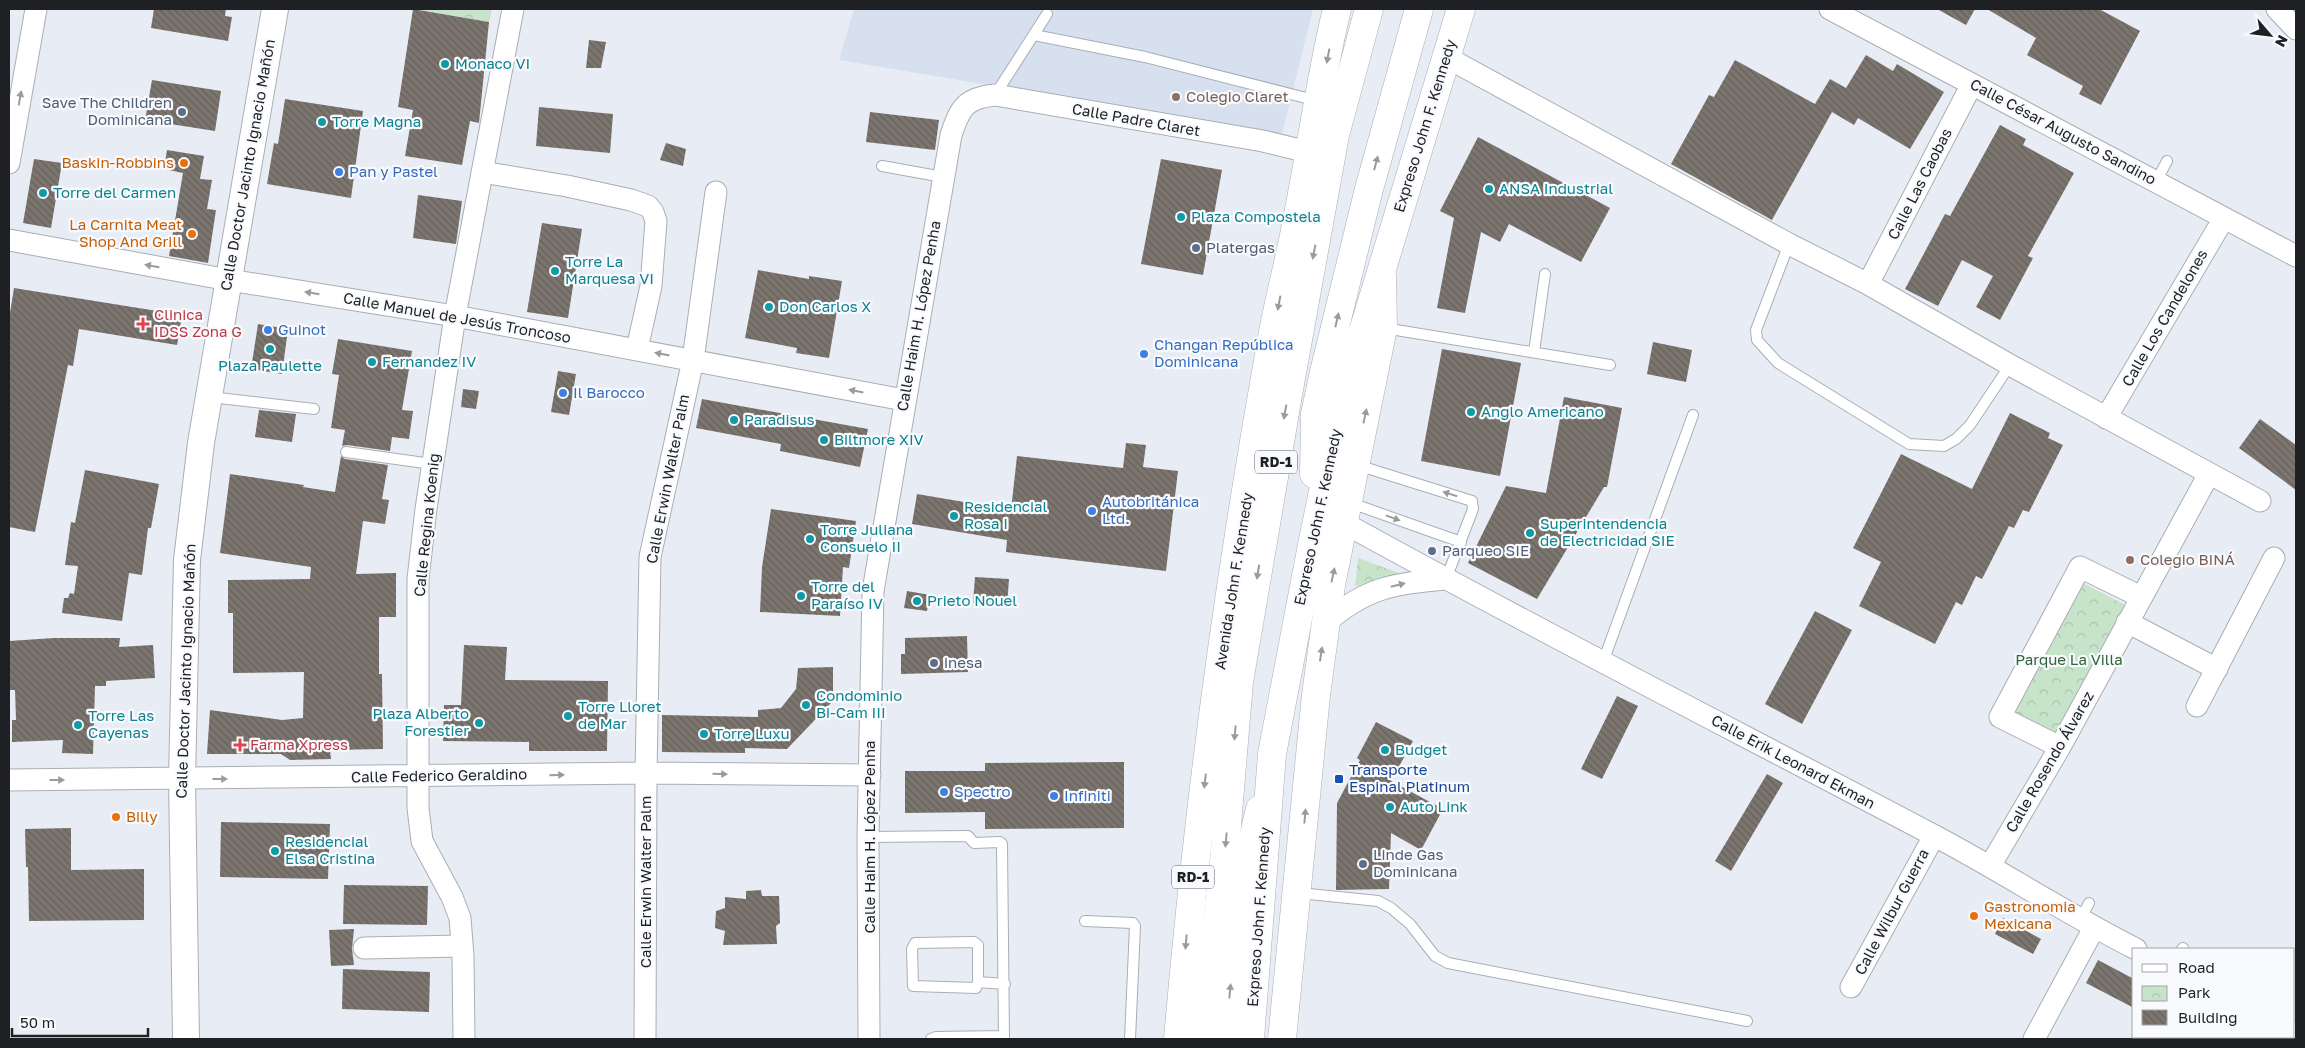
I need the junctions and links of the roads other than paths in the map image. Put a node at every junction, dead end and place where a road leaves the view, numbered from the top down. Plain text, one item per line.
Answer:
1 (36, 9) edge
2 (275, 9) edge
3 (513, 9) edge
4 (1338, 9) edge
5 (1370, 9) edge
6 (1419, 9) edge
7 (1461, 9) edge
8 (1830, 9) edge
9 (2277, 9) edge
10 (1047, 14) dead end
11 (2296, 29) edge
12 (1034, 35) junction
13 (1446, 57) junction
14 (1972, 84) junction
15 (995, 95) junction
16 (1319, 101) junction
17 (965, 104) joint
18 (1334, 135) junction
19 (1308, 152) junction
20 (2167, 161) dead end
21 (9, 163) edge
22 (882, 166) dead end
23 (482, 172) junction
24 (943, 177) junction
25 (2156, 182) junction
26 (716, 192) dead end
27 (2224, 218) junction
28 (1297, 221) junction
29 (9, 240) edge
30 (1789, 244) junction
31 (2296, 256) edge
32 (1382, 265) junction
33 (1545, 274) dead end
34 (229, 280) junction
35 (1868, 284) junction
36 (455, 316) junction
37 (1383, 328) junction
38 (637, 350) junction
39 (1534, 352) junction
40 (693, 360) junction
41 (1610, 365) dead end
42 (2010, 365) junction
43 (209, 397) junction
44 (904, 400) junction
45 (314, 409) dead end
46 (1693, 415) dead end
47 (2106, 418) junction
48 (346, 452) dead end
49 (432, 464) junction
50 (1355, 465) junction
51 (2210, 474) junction
52 (2260, 501) dead end
53 (1346, 512) junction
54 (1312, 540) junction
55 (1461, 542) junction
56 (2274, 558) dead end
57 (1446, 579) junction
58 (2141, 597) junction
59 (2127, 622) junction
60 (1326, 623) junction
61 (1603, 662) junction
62 (2216, 669) junction
63 (2196, 706) dead end
64 (2060, 747) junction
65 (1272, 754) junction
66 (646, 773) junction
67 (870, 775) junction
68 (418, 777) junction
69 (182, 779) junction
70 (9, 780) edge
71 (1934, 836) junction
72 (868, 837) junction
73 (1300, 864) junction
74 (1990, 866) junction
75 (1299, 893) junction
76 (2088, 917) junction
77 (1085, 921) dead end
78 (462, 946) junction
79 (364, 948) dead end
80 (2134, 948) edge
81 (978, 982) junction
82 (1005, 984) junction
83 (1851, 988) dead end
84 (1747, 1021) dead end
85 (970, 1038) edge
86 (1004, 1038) edge
87 (186, 1039) edge
88 (464, 1039) edge
89 (646, 1039) edge
90 (869, 1039) edge
91 (931, 1039) edge
92 (1130, 1039) edge
93 (1178, 1039) edge
94 (1203, 1039) edge
95 (1226, 1039) edge
96 (1250, 1039) edge
97 (1282, 1039) edge
98 (1291, 1039) edge
99 (2034, 1039) edge

21 -> 1 street
2 - 34 street, Calle Doctor Jacinto Ignacio Mañón
3 - 23 street, Calle Regina Koenig
4 -> 16 main road, Avenida John F. Kennedy / RD-1
5 - 18 main road, RD-1
54 -> 6 main road
7 - 13 main road, Expreso John F. Kennedy
8 - 14 street, Calle César Augusto Sandino
9 - 11 street
10 - 12 lane
12 - 15 lane
12 - 16 lane
13 - 30 street
13 - 32 main road, Expreso John F. Kennedy
14 - 25 street, Calle César Augusto Sandino
14 - 35 street, Calle Las Caobas
15 - 17 street, Calle Padre Claret
15 - 19 street, Calle Padre Claret
16 - 19 main road, Avenida John F. Kennedy / RD-1
17 - 24 street, Calle Haim H. López Penha
18 - 28 main road
18 -> 94 main road, RD-1
19 - 28 main road, Avenida John F. Kennedy / RD-1
20 - 25 lane
22 - 24 lane
23 - 36 street, Calle Regina Koenig
23 - 38 street
24 - 44 street, Calle Haim H. López Penha
25 - 27 street, Calle César Augusto Sandino
26 - 40 street, Calle Erwin Walter Palm
27 - 31 street, Calle César Augusto Sandino
27 - 47 street, Calle Los Candelones
28 -> 93 main road, Avenida John F. Kennedy / RD-1
34 -> 29 street, Calle Manuel de Jesús Troncoso
30 - 35 street
30 - 42 lane
32 - 37 main road
32 - 54 main road, Expreso John F. Kennedy
33 - 39 lane
36 -> 34 street, Calle Manuel de Jesús Troncoso
34 - 43 street, Calle Doctor Jacinto Ignacio Mañón
35 - 42 street
36 - 38 street, Calle Manuel de Jesús Troncoso
36 - 49 street, Calle Regina Koenig
37 - 39 lane
50 -> 37 main road
40 -> 38 street, Calle Manuel de Jesús Troncoso
39 - 41 lane
44 -> 40 street, Calle Manuel de Jesús Troncoso
40 - 66 street, Calle Erwin Walter Palm
42 - 47 street
43 - 45 lane
43 - 69 street, Calle Doctor Jacinto Ignacio Mañón
44 - 67 street, Calle Haim H. López Penha
46 - 61 lane
47 - 51 street
48 - 49 lane
49 - 68 street, Calle Regina Koenig
50 - 53 main road
55 -> 50 lane
51 - 52 street
51 - 58 street, Calle Rosendo Álvarez
53 -> 55 lane
53 - 57 street, Calle Erik Leonard Ekman
60 -> 53 main road
54 - 65 main road, Expreso John F. Kennedy
55 - 57 lane
56 - 62 street
60 -> 57 street
57 - 61 street, Calle Erik Leonard Ekman
58 - 59 street, Calle Rosendo Álvarez
58 - 64 street
59 - 62 street
59 - 64 street, Calle Rosendo Álvarez
73 -> 60 main road
61 - 71 street, Calle Erik Leonard Ekman
62 - 63 street
64 - 74 street, Calle Rosendo Álvarez
95 -> 65 main road
65 - 96 main road, Expreso John F. Kennedy
66 -> 67 street, Calle Federico Geraldino
68 -> 66 street, Calle Federico Geraldino
66 - 89 street, Calle Erwin Walter Palm
67 - 72 street, Calle Haim H. López Penha
69 -> 68 street, Calle Federico Geraldino
68 - 78 street, Calle Regina Koenig
70 -> 69 street, Calle Federico Geraldino
69 - 87 street, Calle Doctor Jacinto Ignacio Mañón
71 - 74 street, Calle Erik Leonard Ekman
71 - 83 street, Calle Wilbur Guerra
72 - 82 lane
72 - 90 street, Calle Haim H. López Penha
73 - 75 main road
73 - 97 main road
74 - 76 street, Calle Erik Leonard Ekman
75 - 84 lane
75 - 98 main road
76 - 80 street, Calle Erik Leonard Ekman
76 - 99 street
77 - 92 lane
78 - 79 street
78 - 88 street, Calle Regina Koenig
81 - 81 lane
81 - 82 lane
82 - 86 lane
85 - 86 lane
85 - 91 lane

